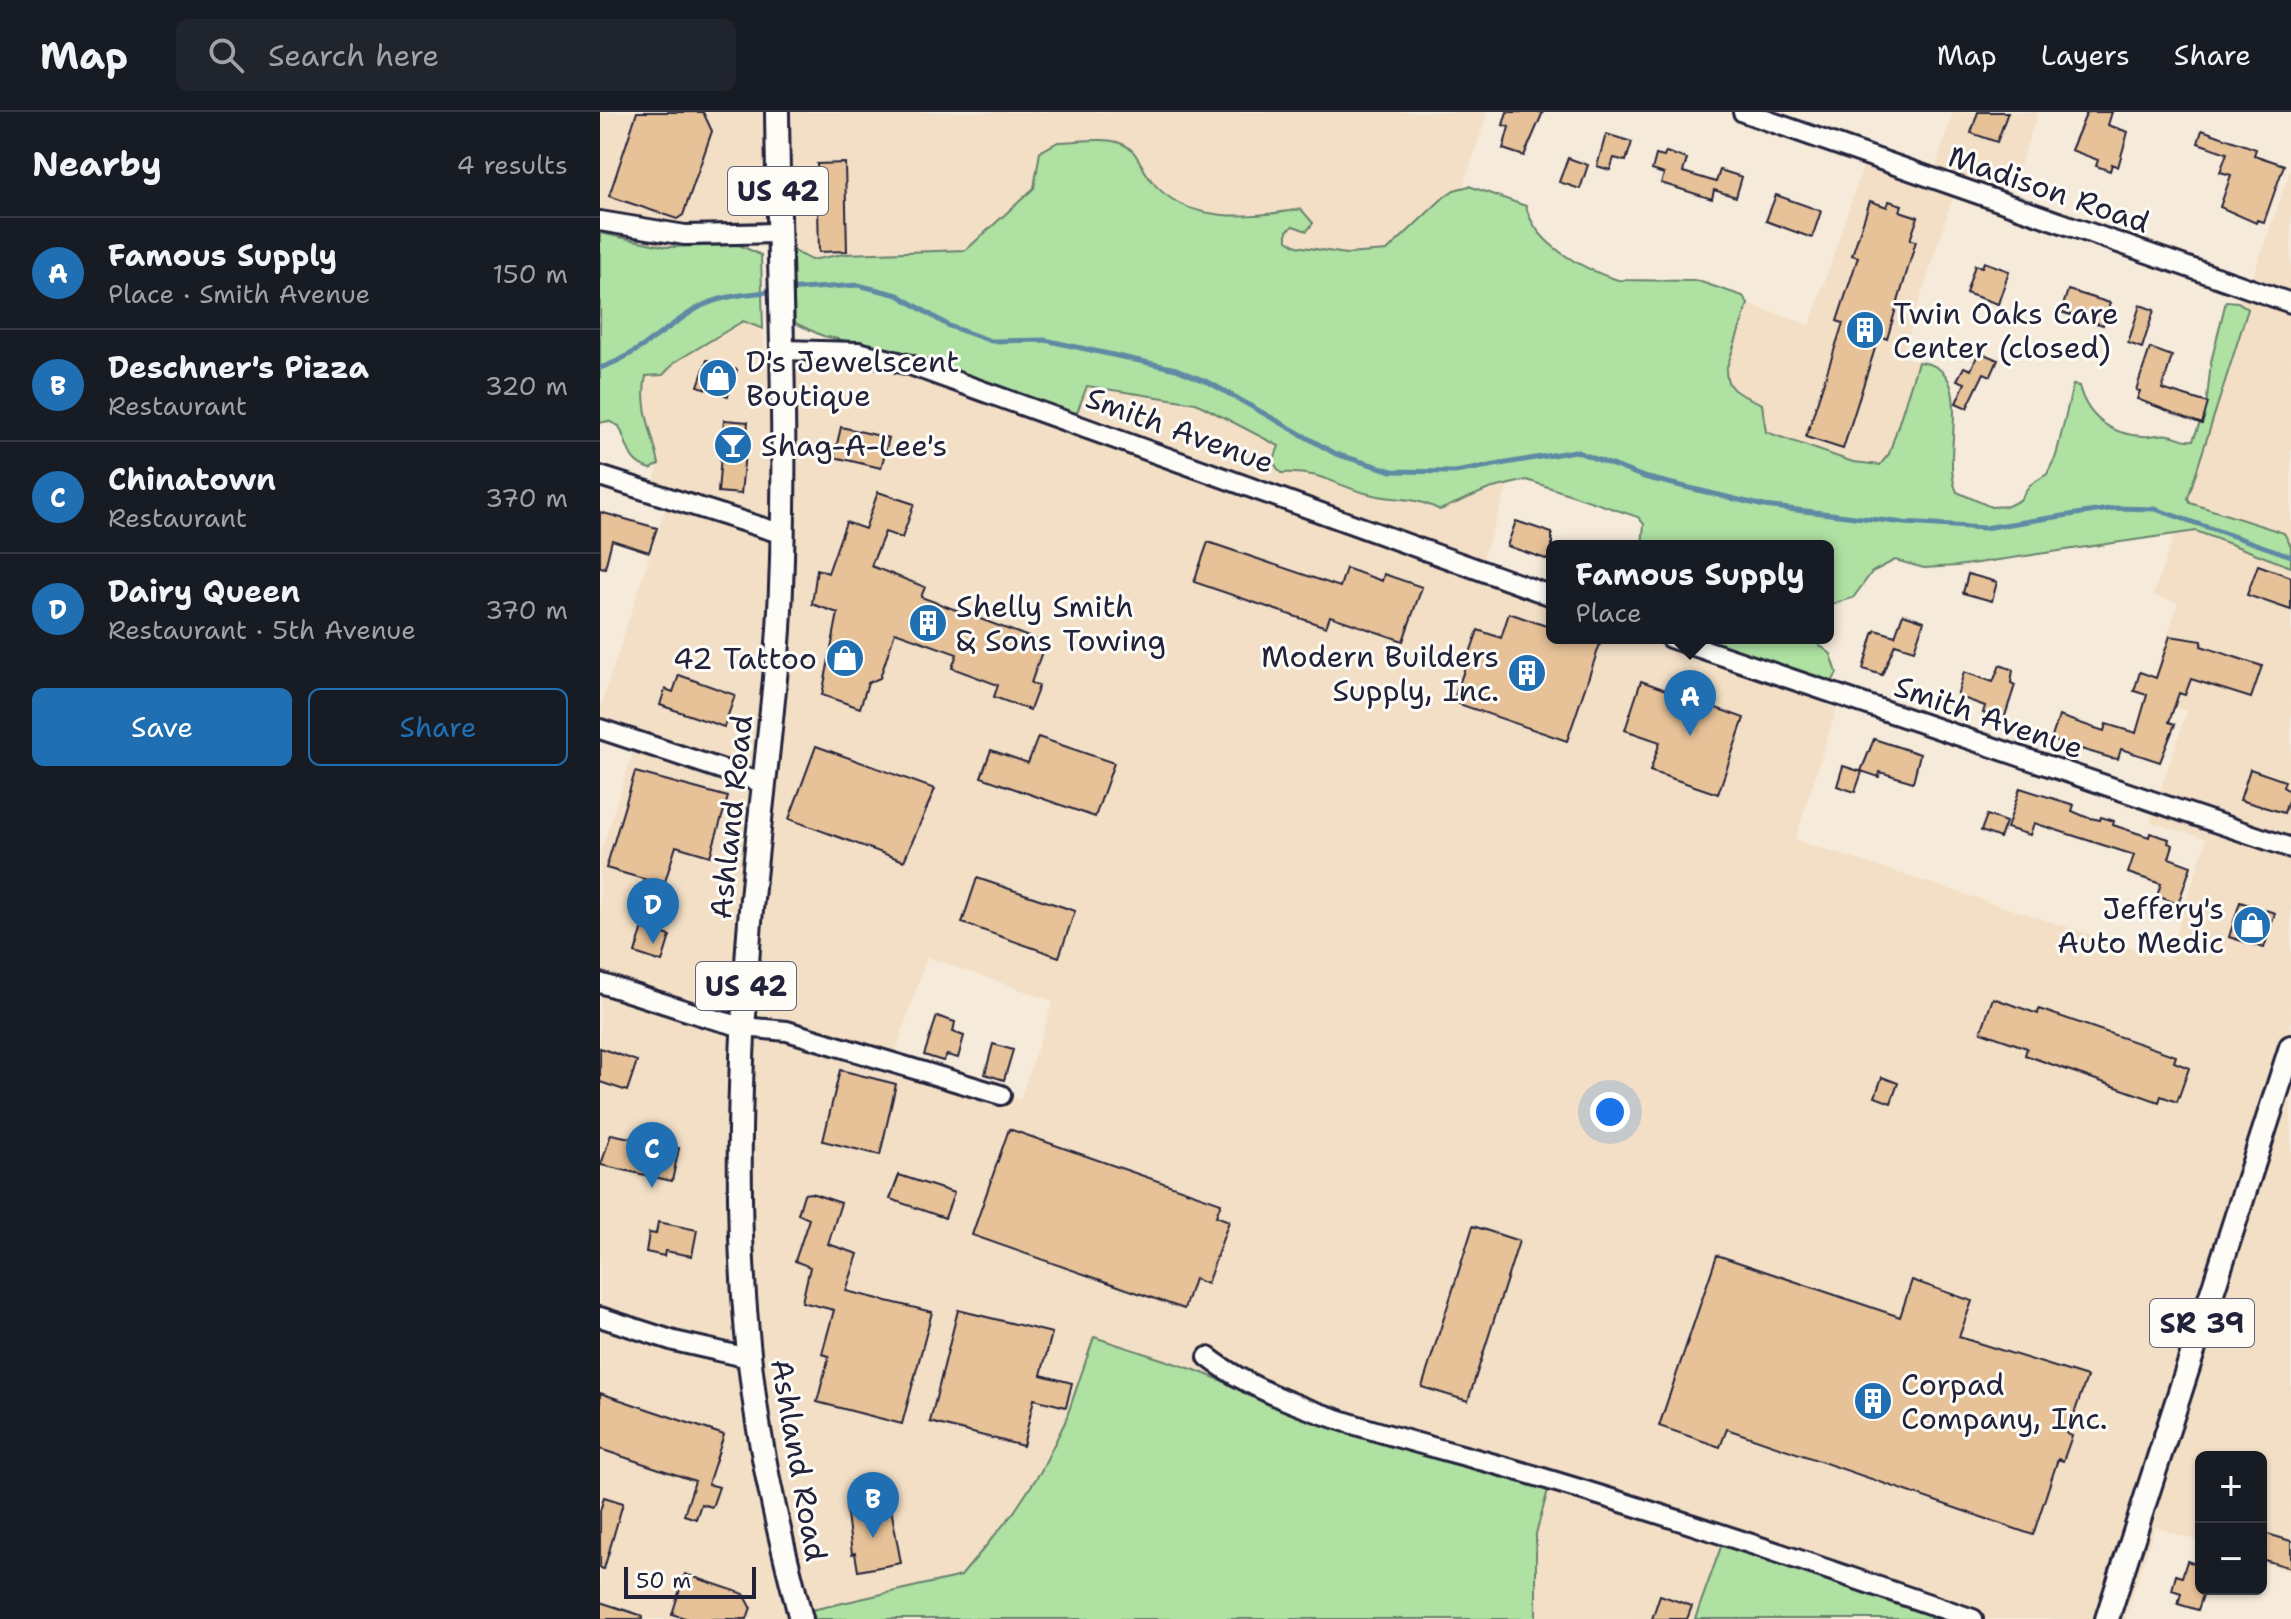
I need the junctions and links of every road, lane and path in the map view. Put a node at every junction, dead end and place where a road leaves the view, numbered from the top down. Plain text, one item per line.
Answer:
1 (777, 112) edge
2 (1743, 112) edge
3 (600, 221) edge
4 (779, 233) junction
5 (2291, 303) edge
6 (782, 350) junction
7 (600, 476) edge
8 (783, 534) junction
9 (1546, 594) edge
10 (1688, 644) edge
11 (600, 729) edge
12 (763, 783) junction
13 (2291, 848) edge
14 (600, 983) edge
15 (743, 1027) junction
16 (2291, 1047) edge
17 (1001, 1095) dead end
18 (600, 1317) edge
19 (1208, 1357) dead end
20 (749, 1358) junction
21 (801, 1619) edge
22 (1973, 1619) edge
23 (2107, 1619) edge

1 - 4 main road, Ashland Road / US 42
2 - 5 street, Madison Road
3 - 4 street
4 - 6 main road, Ashland Road / US 42
6 - 8 main road, Ashland Road / US 42
6 - 9 street, Smith Avenue
7 - 8 street
8 - 12 main road, Ashland Road / US 42
10 - 13 street, Smith Avenue
11 - 12 street
12 - 15 main road, Ashland Road / US 42
14 - 15 street
15 - 17 street
15 - 20 main road, Ashland Road / US 42
16 - 23 main road, SR 39
18 - 20 street
19 - 22 street
20 - 21 main road, Ashland Road / US 42

